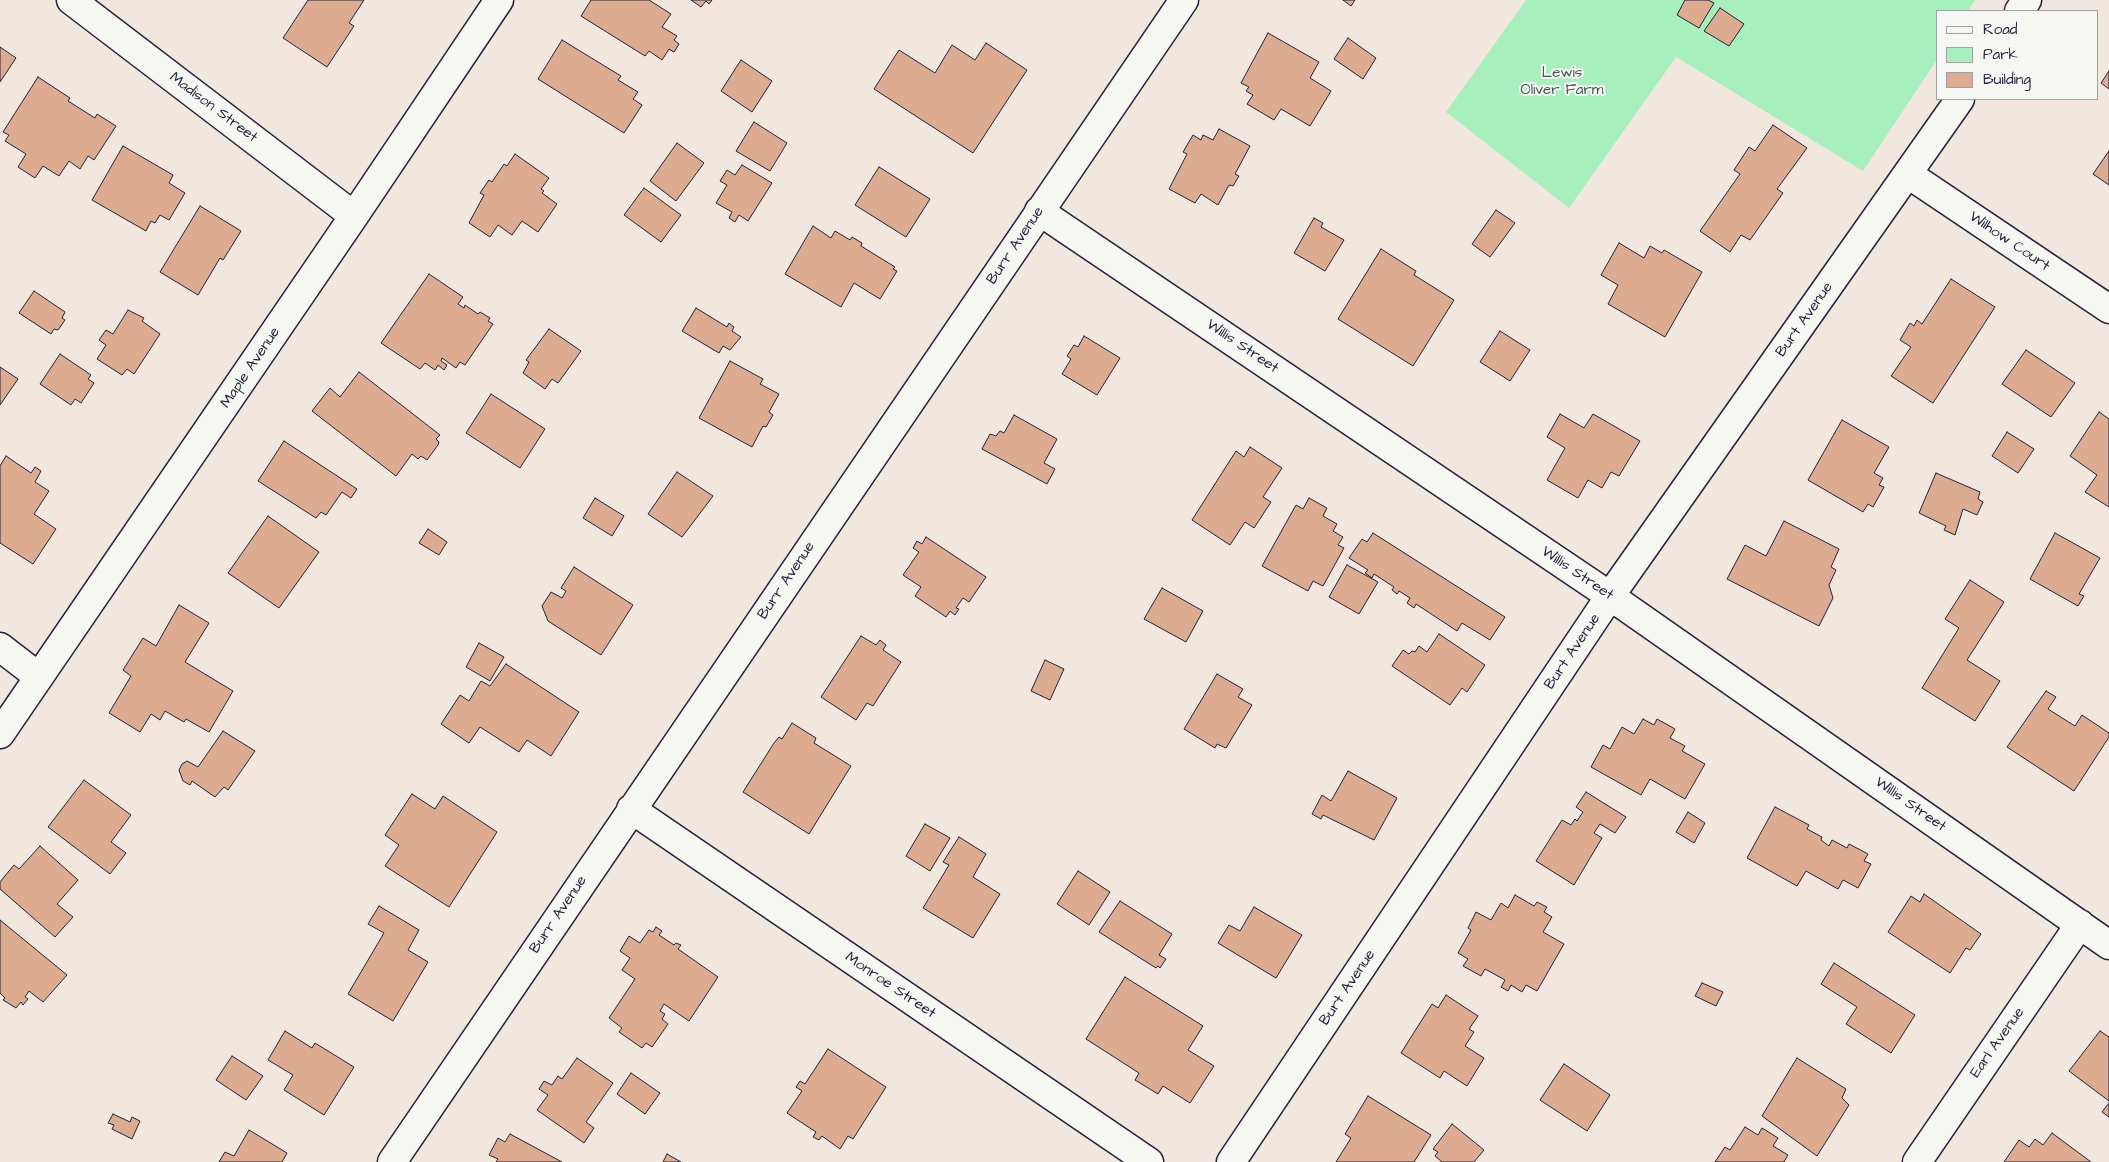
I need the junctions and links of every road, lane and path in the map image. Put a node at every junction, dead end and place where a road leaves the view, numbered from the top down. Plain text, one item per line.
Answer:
1 (71, 0) edge
2 (499, 0) edge
3 (1184, 0) edge
4 (1959, 100) edge
5 (1908, 174) junction
6 (1039, 212) junction
7 (354, 216) junction
8 (2109, 309) edge
9 (1610, 596) junction
10 (0, 647) edge
11 (39, 677) junction
12 (0, 734) edge
13 (631, 809) junction
14 (2080, 924) junction
15 (2109, 945) edge
16 (392, 1162) edge
17 (1149, 1162) edge
18 (1231, 1162) edge
19 (1917, 1162) edge

1 - 7 street, Madison Street
2 - 7 street, Maple Avenue
3 - 6 street, Burr Avenue
4 - 5 street, Burt Avenue
5 - 8 street, Wilhow Court
5 - 9 street, Burt Avenue
6 - 9 street, Willis Street
6 - 13 street, Burr Avenue
7 - 11 street, Maple Avenue
9 - 14 street, Willis Street
9 - 18 street, Burt Avenue
10 - 11 street
11 - 12 street, Maple Avenue
13 - 16 street, Burr Avenue
13 - 17 street, Monroe Street
14 - 15 street, Willis Street
14 - 19 street, Earl Avenue

